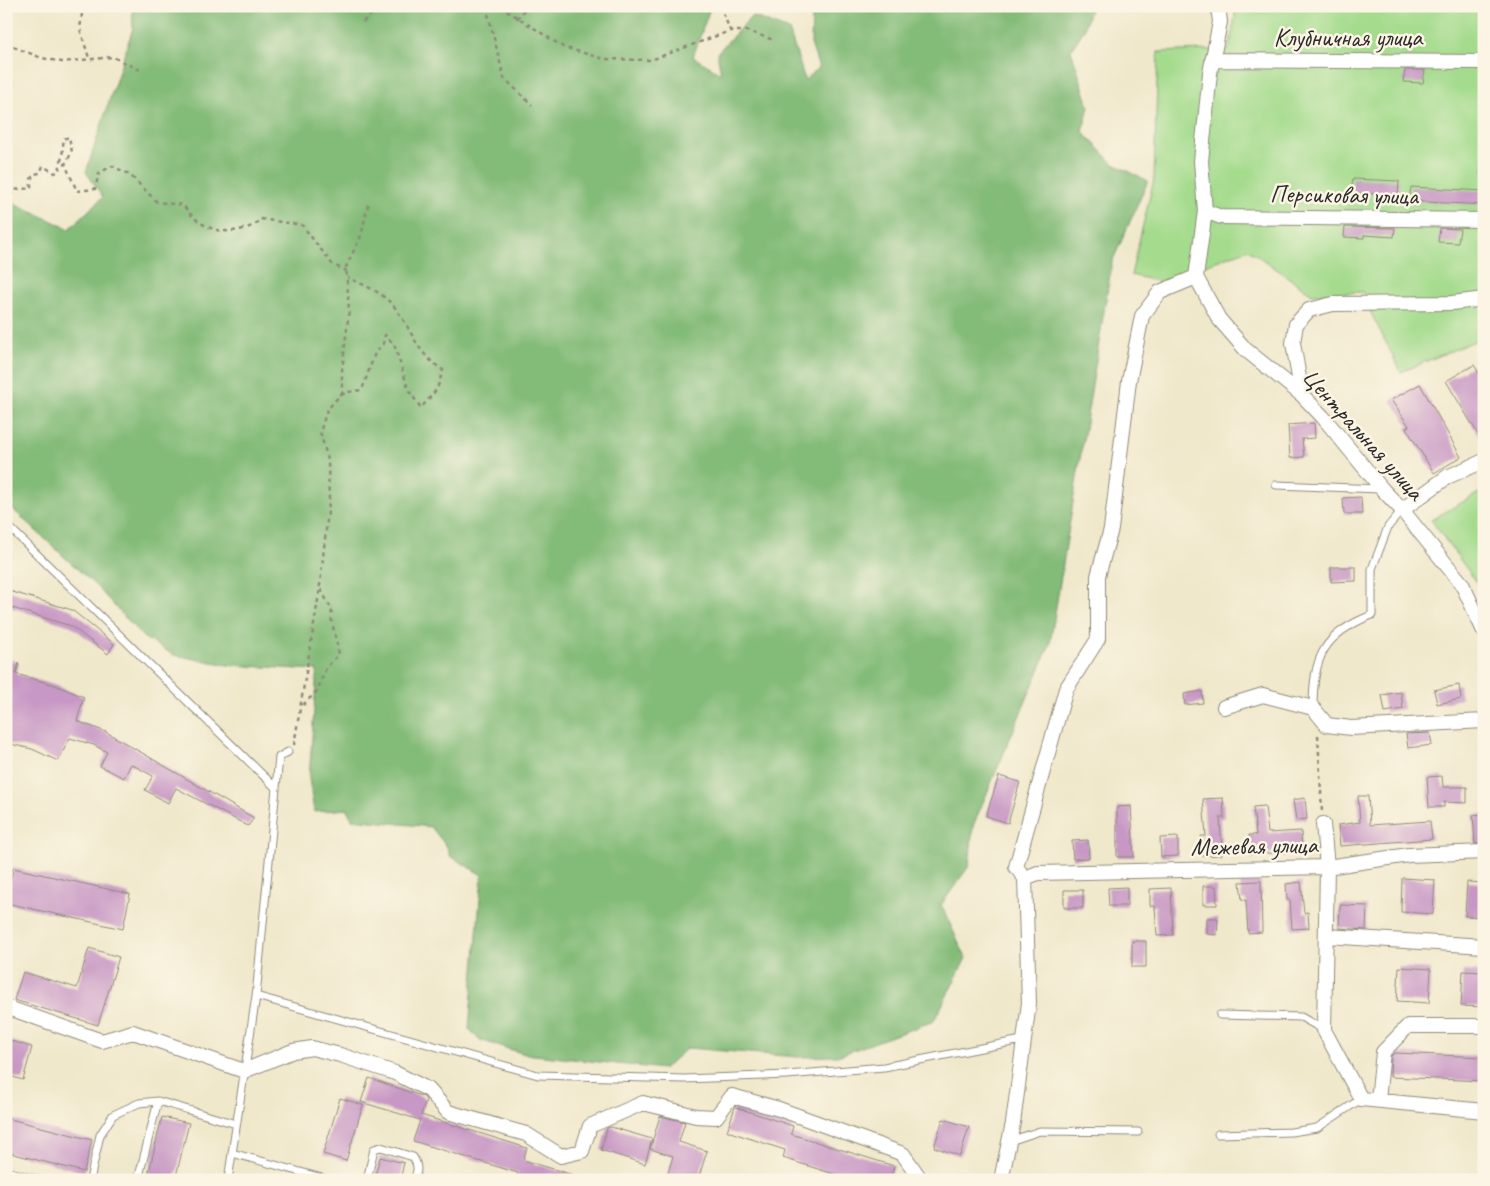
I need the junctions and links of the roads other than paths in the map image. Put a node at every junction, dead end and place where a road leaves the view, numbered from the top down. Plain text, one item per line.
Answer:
1 (1218, 6) edge
2 (1212, 60) junction
3 (1484, 62) edge
4 (1205, 211) junction
5 (1484, 220) edge
6 (1196, 278) junction
7 (1484, 299) edge
8 (1302, 395) junction
9 (1484, 461) edge
10 (1276, 485) dead end
11 (1382, 489) junction
12 (1402, 510) junction
13 (6, 524) edge
14 (1484, 631) edge
15 (1224, 708) dead end
16 (1313, 708) junction
17 (1484, 721) edge
18 (288, 752) road end
19 (276, 788) junction
20 (1323, 824) road end
21 (1484, 852) edge
22 (1328, 867) junction
23 (1025, 878) junction
24 (1326, 936) junction
25 (1484, 946) edge
26 (256, 996) junction
27 (6, 1007) edge
28 (1220, 1015) dead end
29 (1484, 1026) edge
30 (1324, 1030) junction
31 (1022, 1040) junction
32 (244, 1072) junction
33 (1361, 1099) junction
34 (1378, 1100) junction
35 (158, 1102) junction
36 (1484, 1111) edge
37 (236, 1124) junction
38 (1138, 1132) dead end
39 (1218, 1134) dead end
40 (1009, 1142) junction
41 (232, 1153) junction
42 (6, 1171) edge
43 (38, 1180) edge
44 (90, 1180) edge
45 (138, 1180) edge
46 (228, 1180) edge
47 (328, 1180) edge
48 (367, 1180) edge
49 (413, 1180) edge
50 (921, 1180) edge
51 (1001, 1180) edge

1 - 2 street
2 - 3 street, Клубничная улица
2 - 4 street
4 - 5 street, Персиковая улица
4 - 6 street
6 - 8 street, Центральная улица
6 - 23 street
7 - 8 street
8 - 11 street, Центральная улица
9 - 12 street
10 - 11 lane
11 - 12 street, Центральная улица
12 - 14 street, Центральная улица
12 - 16 lane
13 - 19 lane
15 - 16 street
16 - 17 street
18 - 19 lane
19 - 26 lane
20 - 22 street
21 - 22 street, Межевая улица
22 - 23 street, Межевая улица
22 - 24 street
23 - 31 street
24 - 25 street
24 - 30 street
26 - 31 lane
26 - 32 lane
27 - 32 street
28 - 30 lane
29 - 34 street
30 - 33 street
31 - 40 street
32 - 37 lane
32 - 50 street
33 - 34 street
33 - 39 lane
34 - 36 street
35 - 37 lane
35 - 44 lane
35 - 45 lane
37 - 41 lane
38 - 40 lane
40 - 51 street
41 - 46 lane
41 - 47 lane
42 - 43 lane
48 - 49 lane

